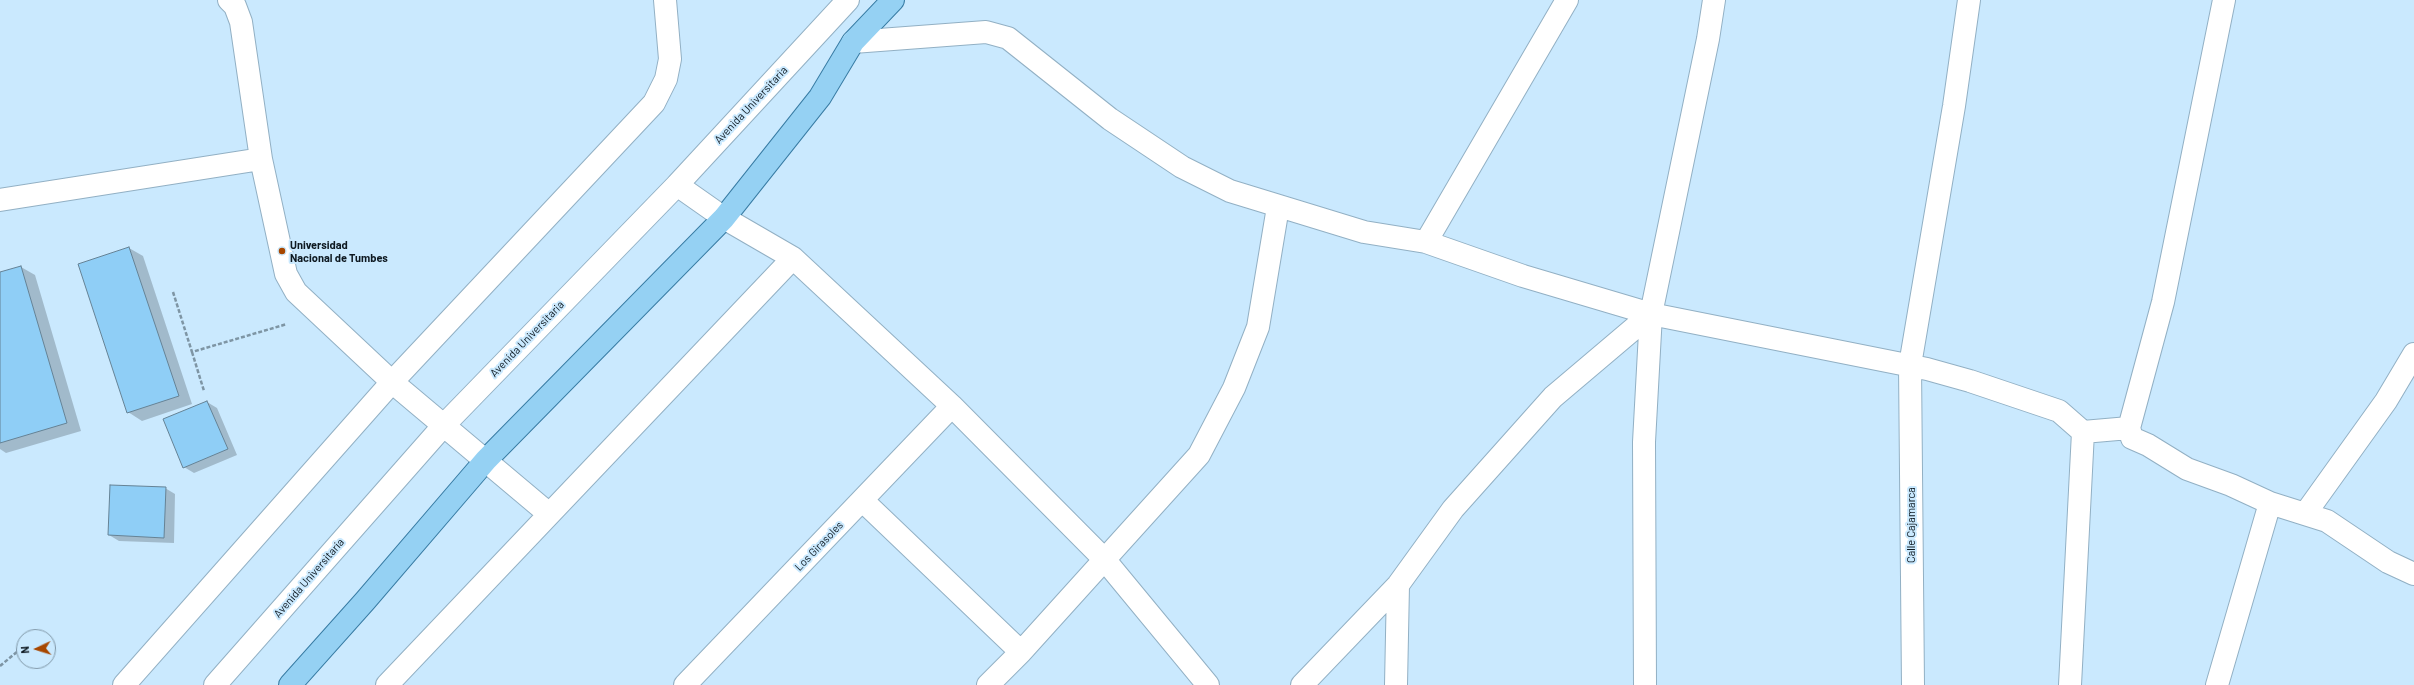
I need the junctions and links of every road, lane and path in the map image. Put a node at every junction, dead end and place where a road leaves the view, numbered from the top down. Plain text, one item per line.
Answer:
1 (229, 0) edge
2 (665, 0) edge
3 (848, 0) edge
4 (893, 0) edge
5 (1567, 0) edge
6 (1714, 0) edge
7 (1969, 0) edge
8 (2224, 0) edge
9 (853, 42) junction
10 (261, 159) junction
11 (677, 185) junction
12 (0, 200) edge
13 (1278, 207) junction
14 (724, 218) junction
15 (1426, 242) junction
16 (793, 258) junction
17 (173, 292) dead end
18 (320, 314) junction
19 (1651, 314) junction
20 (192, 352) junction
21 (2414, 354) edge
22 (1910, 366) junction
23 (392, 382) junction
24 (204, 391) dead end
25 (952, 406) junction
26 (444, 425) junction
27 (2129, 428) junction
28 (2083, 432) junction
29 (486, 460) junction
30 (862, 500) junction
31 (2270, 503) junction
32 (549, 514) junction
33 (2305, 514) junction
34 (1104, 559) junction
35 (2414, 574) edge
36 (1398, 585) junction
37 (1021, 652) junction
38 (16, 653) edge
39 (0, 666) edge
40 (226, 681) edge
41 (124, 685) edge
42 (290, 685) edge
43 (387, 685) edge
44 (685, 685) edge
45 (988, 685) edge
46 (1208, 685) edge
47 (1302, 685) edge
48 (1396, 685) edge
49 (1646, 685) edge
50 (1913, 685) edge
51 (2070, 685) edge
52 (2218, 685) edge

1 - 10 street
2 - 23 street
3 - 11 street, Avenida Universitaria
4 - 9 main road
5 - 15 street
6 - 19 street
7 - 22 street, Calle Cajamarca
8 - 27 street
9 - 13 street
9 - 14 main road
10 - 12 street
10 - 18 street
11 - 14 street
11 - 26 street, Avenida Universitaria
13 - 15 street
13 - 34 street
14 - 16 street
14 - 29 main road
15 - 19 street
16 - 25 street
16 - 32 street
17 - 20 path
18 - 20 path
18 - 23 street
19 - 22 street
19 - 36 street
19 - 49 street
20 - 24 path
21 - 33 street
22 - 28 street
22 - 50 street, Calle Cajamarca
23 - 26 street
23 - 41 street
25 - 30 street, Los Girasoles
25 - 34 street
26 - 29 street
26 - 40 street, Avenida Universitaria
27 - 28 street
27 - 31 street
28 - 51 street
29 - 32 street
29 - 42 main road
30 - 37 street
30 - 44 street, Los Girasoles
31 - 33 street
31 - 52 street
32 - 43 street
33 - 35 street
34 - 37 street
34 - 46 street
36 - 47 street
36 - 48 street
37 - 45 street
38 - 39 path

